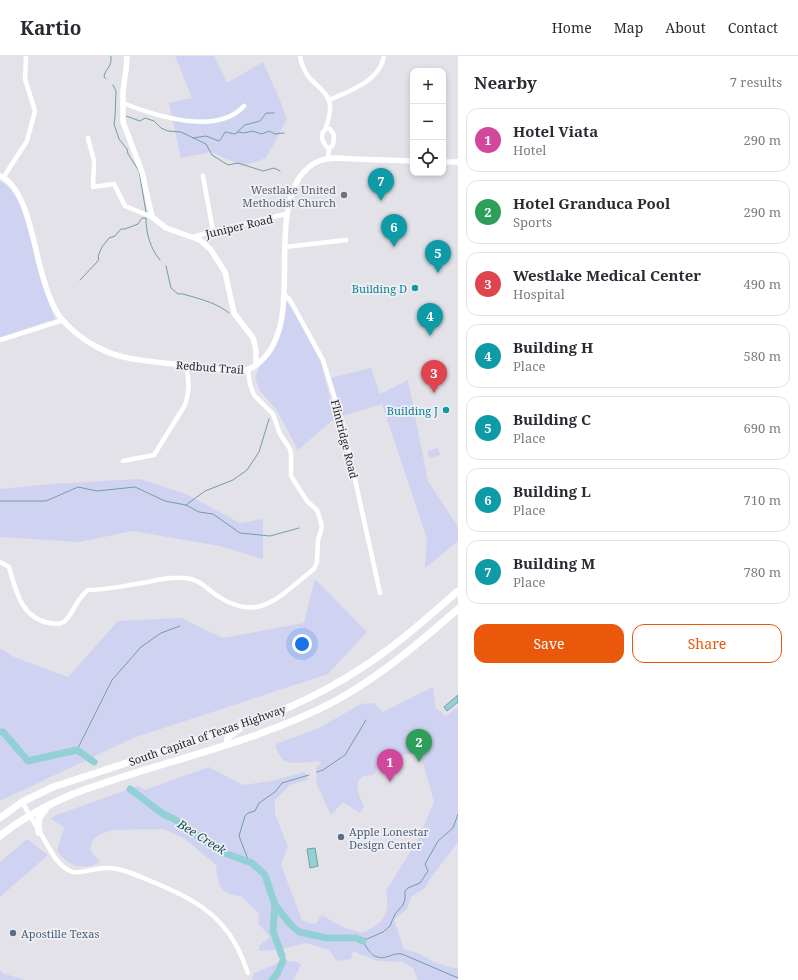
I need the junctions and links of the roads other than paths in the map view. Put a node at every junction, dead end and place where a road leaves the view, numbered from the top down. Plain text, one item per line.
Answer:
1 (26, 56) edge
2 (127, 56) edge
3 (300, 56) edge
4 (384, 56) edge
5 (329, 100) junction
6 (123, 103) junction
7 (244, 106) dead end
8 (326, 128) junction
9 (88, 138) dead end
10 (329, 149) junction
11 (328, 158) junction
12 (410, 161) edge
13 (446, 162) edge
14 (458, 162) edge
15 (203, 176) dead end
16 (2, 177) edge
17 (286, 214) junction
18 (152, 217) junction
19 (213, 231) junction
20 (193, 237) junction
21 (346, 240) dead end
22 (285, 247) junction
23 (284, 294) junction
24 (63, 320) junction
25 (0, 340) edge
26 (256, 350) junction
27 (268, 354) junction
28 (186, 365) junction
29 (256, 365) junction
30 (248, 371) junction
31 (123, 461) dead end
32 (0, 562) edge
33 (458, 585) edge
34 (458, 591) edge
35 (380, 593) dead end
36 (458, 610) edge
37 (416, 627) junction
38 (259, 719) junction
39 (198, 739) junction
40 (227, 744) junction
41 (60, 799) junction
42 (22, 802) junction
43 (30, 816) junction
44 (0, 818) edge
45 (39, 832) junction
46 (0, 836) edge
47 (248, 973) dead end

1 - 16 street
2 - 6 street
3 - 5 street
4 - 5 street
5 - 8 street
6 - 7 street
6 - 18 street
8 - 10 street
8 - 10 street
9 - 18 street
10 - 11 street
11 - 12 street, Redbud Trail
11 - 17 street, Redbud Trail
13 - 14 street
15 - 19 street
16 - 24 street, Redbud Trail
17 - 19 street, Juniper Road
17 - 22 street, Redbud Trail
18 - 20 street
19 - 20 street, Juniper Road
20 - 26 street
21 - 22 street
22 - 23 street, Redbud Trail
23 - 27 street, Redbud Trail
23 - 35 street, Flintridge Road
24 - 25 street
24 - 28 street, Redbud Trail
26 - 27 street
26 - 29 street
27 - 29 street, Redbud Trail
28 - 30 street, Redbud Trail
28 - 31 street
29 - 30 street, Redbud Trail
30 - 32 street
33 - 37 highway
34 - 37 highway, South Capital of Texas Highway
36 - 40 highway, South Capital of Texas Highway
37 - 38 highway, South Capital of Texas Highway
38 - 39 highway, South Capital of Texas Highway
38 - 40 highway
39 - 40 highway
39 - 42 highway, South Capital of Texas Highway
40 - 41 highway, South Capital of Texas Highway
41 - 43 highway, South Capital of Texas Highway
41 - 45 highway
42 - 43 street
42 - 44 highway, South Capital of Texas Highway
43 - 45 street
43 - 46 highway, South Capital of Texas Highway
45 - 47 street

